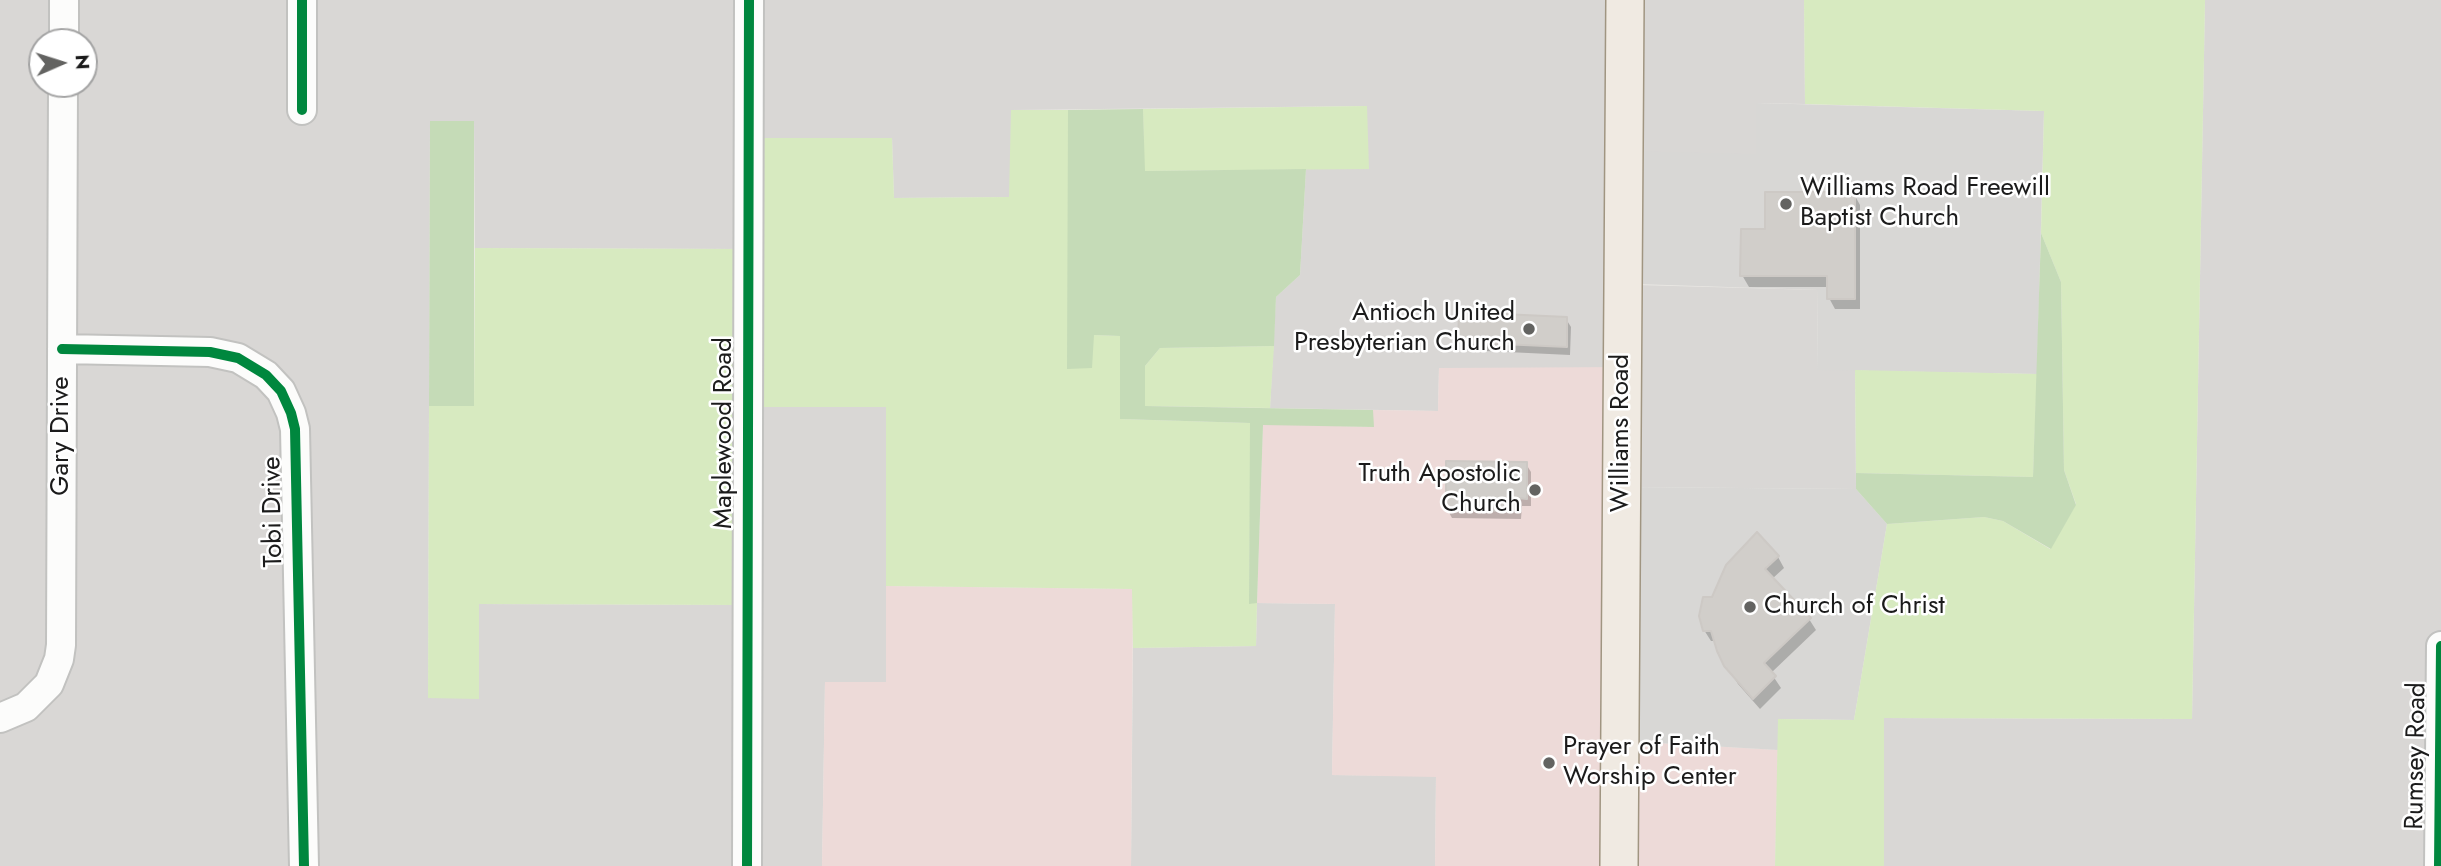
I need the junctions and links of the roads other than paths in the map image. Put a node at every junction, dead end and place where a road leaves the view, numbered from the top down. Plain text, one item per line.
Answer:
1 (64, 0) edge
2 (302, 0) edge
3 (749, 0) edge
4 (1625, 0) edge
5 (64, 28) edge
6 (63, 98) edge
7 (302, 110) dead end
8 (62, 349) junction
9 (2441, 646) edge
10 (0, 718) edge
11 (304, 866) edge
12 (747, 866) edge
13 (1619, 866) edge
14 (2439, 866) edge

1 - 5 street
2 - 7 street
3 - 12 street, Maplewood Road
4 - 13 main road, Williams Road
6 - 8 street, Gary Drive
8 - 10 street, Gary Drive
8 - 11 street, Tobi Drive
9 - 14 street, Rumsey Road

